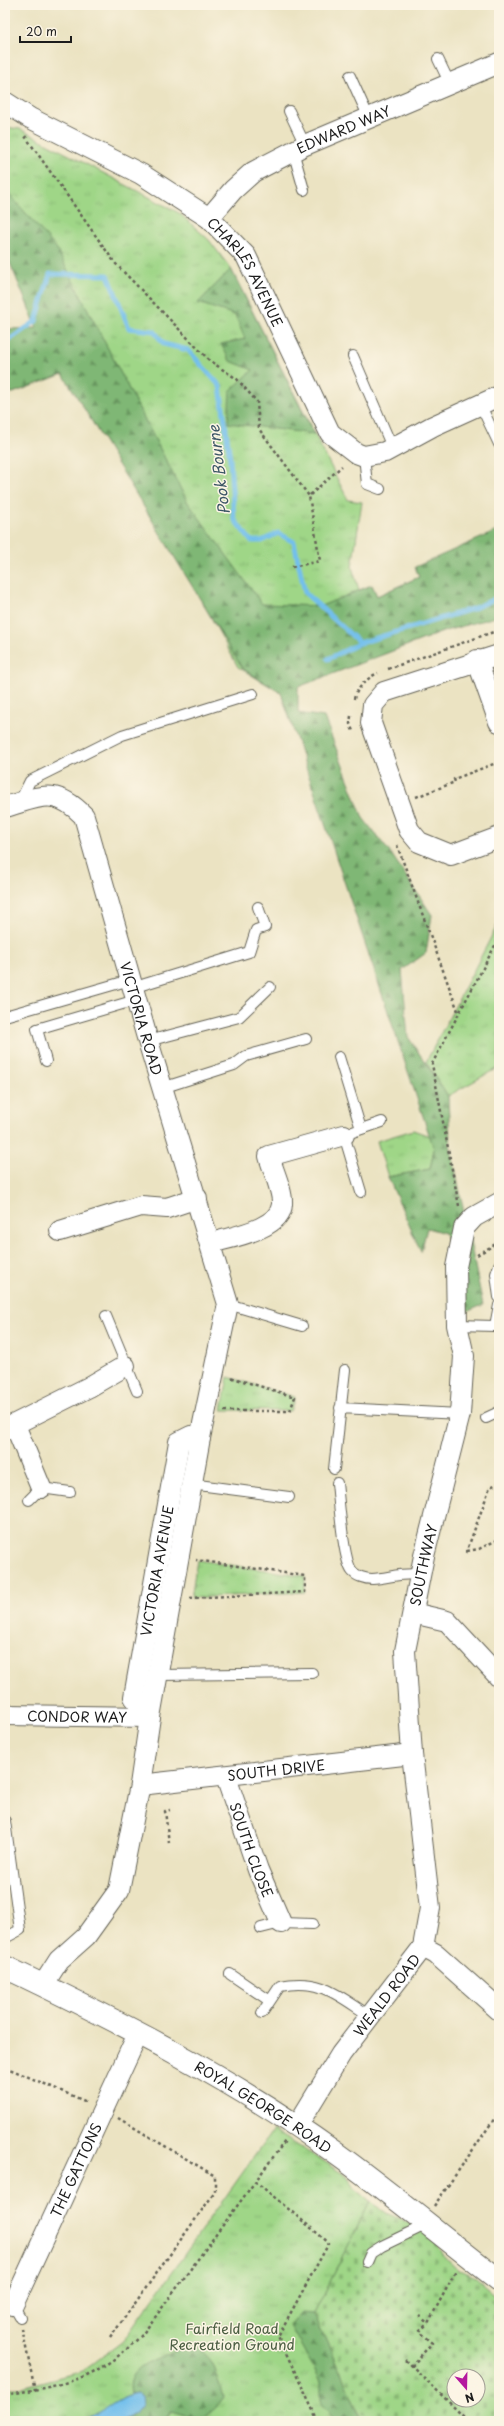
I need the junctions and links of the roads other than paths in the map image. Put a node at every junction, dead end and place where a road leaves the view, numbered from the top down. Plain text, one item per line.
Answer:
1 (438, 59) dead end
2 (497, 68) edge
3 (350, 76) dead end
4 (450, 84) junction
5 (5, 102) edge
6 (289, 111) dead end
7 (368, 118) junction
8 (299, 148) junction
9 (304, 190) dead end
10 (209, 218) junction
11 (353, 356) dead end
12 (499, 396) edge
13 (480, 404) junction
14 (499, 444) edge
15 (392, 447) junction
16 (360, 455) junction
17 (380, 489) dead end
18 (489, 657) edge
19 (253, 694) dead end
20 (499, 722) edge
21 (12, 805) edge
22 (499, 838) edge
23 (258, 907) dead end
24 (270, 987) dead end
25 (133, 989) junction
26 (5, 1016) edge
27 (306, 1039) dead end
28 (148, 1041) junction
29 (339, 1057) dead end
30 (46, 1061) dead end
31 (162, 1088) junction
32 (382, 1122) dead end
33 (352, 1132) junction
34 (361, 1192) dead end
35 (197, 1198) junction
36 (499, 1203) edge
37 (60, 1231) dead end
38 (211, 1244) junction
39 (499, 1265) edge
40 (499, 1297) edge
41 (228, 1304) junction
42 (499, 1305) edge
43 (106, 1316) dead end
44 (302, 1326) dead end
45 (457, 1326) junction
46 (497, 1328) edge
47 (125, 1366) junction
48 (345, 1370) dead end
49 (136, 1391) dead end
50 (340, 1408) junction
51 (499, 1412) edge
52 (460, 1414) junction
53 (486, 1418) dead end
54 (10, 1427) edge
55 (200, 1438) junction
56 (334, 1469) dead end
57 (337, 1483) dead end
58 (191, 1484) junction
59 (70, 1492) dead end
60 (35, 1494) joint
61 (289, 1497) dead end
62 (421, 1574) junction
63 (413, 1613) junction
64 (312, 1673) dead end
65 (158, 1675) junction
66 (499, 1677) edge
67 (5, 1715) edge
68 (150, 1717) junction
69 (412, 1754) junction
70 (228, 1776) junction
71 (140, 1785) junction
72 (5, 1821) edge
73 (281, 1923) junction
74 (313, 1924) dead end
75 (261, 1928) dead end
76 (5, 1938) edge
77 (423, 1947) junction
78 (5, 1967) edge
79 (230, 1974) dead end
80 (43, 1985) junction
81 (270, 2001) junction
82 (499, 2010) edge
83 (262, 2013) dead end
84 (370, 2016) junction
85 (138, 2034) junction
86 (296, 2126) junction
87 (424, 2221) junction
88 (367, 2262) dead end
89 (499, 2280) edge
90 (13, 2308) edge

1 - 4 lane
2 - 4 street, EDWARD WAY
3 - 7 lane
4 - 7 street, EDWARD WAY
5 - 10 street, CHARLES AVENUE
6 - 8 lane
7 - 8 street, EDWARD WAY
8 - 9 lane
8 - 10 street, EDWARD WAY
10 - 16 street, CHARLES AVENUE
11 - 15 lane
12 - 13 street
13 - 14 lane
13 - 15 street
15 - 16 street
16 - 17 lane
18 - 20 street
18 - 22 street
19 - 21 lane
21 - 25 street, VICTORIA ROAD
23 - 25 lane
24 - 28 lane
25 - 26 lane
25 - 28 street, VICTORIA ROAD
25 - 30 lane
27 - 31 lane
28 - 31 street, VICTORIA ROAD
29 - 33 lane
31 - 35 street, VICTORIA ROAD
32 - 33 lane
33 - 34 lane
33 - 38 street
35 - 37 street
35 - 38 street, VICTORIA ROAD
36 - 45 street, SOUTHWAY
38 - 41 street, VICTORIA ROAD
39 - 40 lane
41 - 44 lane
41 - 55 street, VICTORIA AVENUE
42 - 46 lane
43 - 47 lane
45 - 46 lane
45 - 52 street, SOUTHWAY
47 - 49 lane
47 - 54 street
48 - 50 lane
50 - 52 lane
50 - 56 lane
51 - 53 lane
52 - 62 street, SOUTHWAY
54 - 60 street
55 - 58 street, VICTORIA AVENUE
55 - 68 street, VICTORIA AVENUE
57 - 62 lane
58 - 61 lane
58 - 65 street, VICTORIA AVENUE
59 - 60 lane
62 - 63 street, SOUTHWAY
63 - 66 street
63 - 69 street, SOUTHWAY
64 - 65 lane
65 - 68 street, VICTORIA AVENUE
67 - 68 street, CONDOR WAY
68 - 71 street, VICTORIA AVENUE
69 - 70 street, SOUTH DRIVE
69 - 77 street, SOUTHWAY
70 - 71 street, SOUTH DRIVE
70 - 73 street, SOUTH CLOSE
71 - 80 street, VICTORIA AVENUE
72 - 76 lane
73 - 74 lane
73 - 75 lane
77 - 82 street, WEALD ROAD
77 - 84 street, WEALD ROAD
78 - 80 street, ROYAL GEORGE ROAD
79 - 81 lane
80 - 85 street, ROYAL GEORGE ROAD
81 - 83 lane
81 - 84 lane
84 - 86 street, WEALD ROAD
85 - 86 street, ROYAL GEORGE ROAD
85 - 90 street, THE GATTONS
86 - 87 street, ROYAL GEORGE ROAD
87 - 88 lane
87 - 89 street, ROYAL GEORGE ROAD

